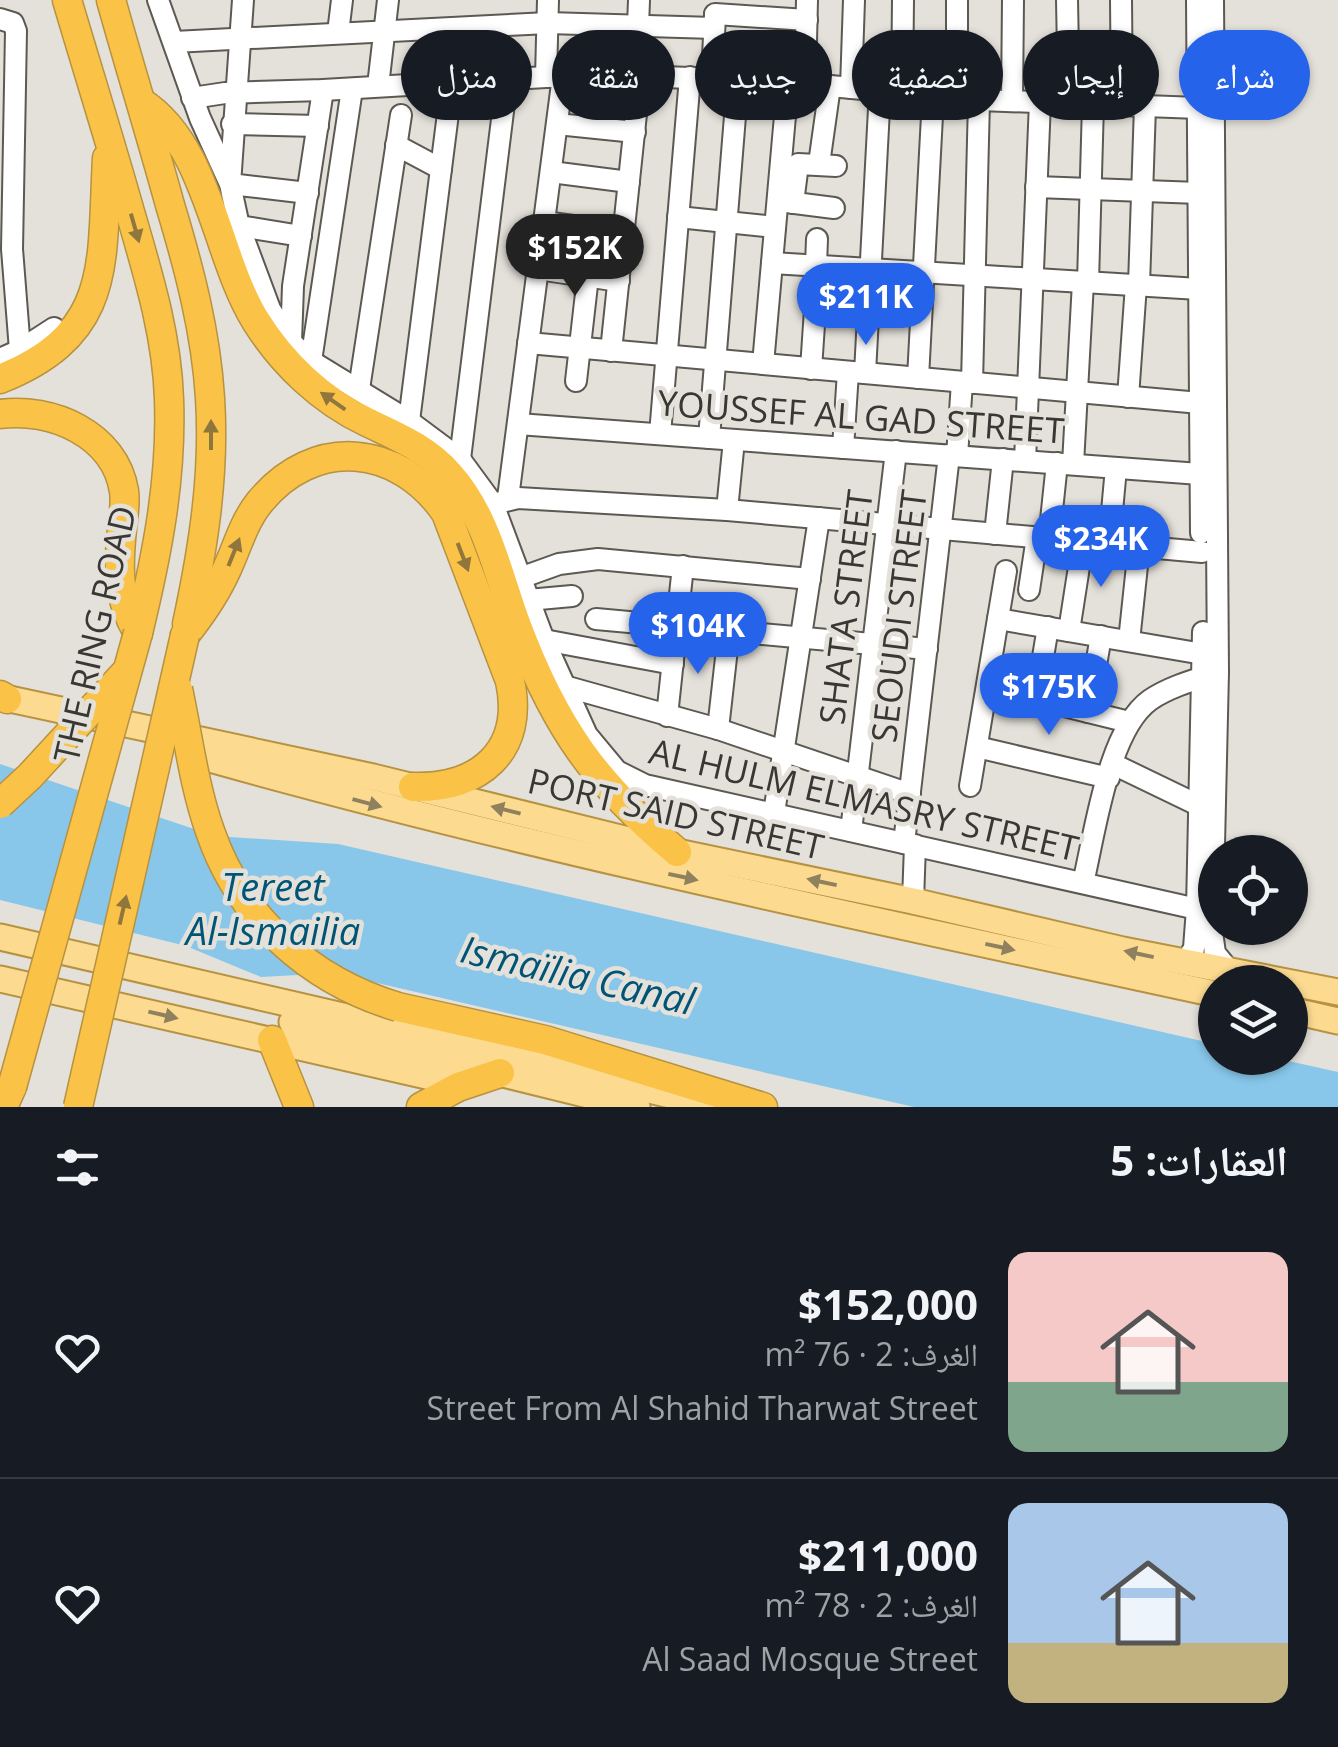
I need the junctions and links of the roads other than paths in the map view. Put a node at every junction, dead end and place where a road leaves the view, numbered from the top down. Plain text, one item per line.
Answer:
1 (67, 0) edge
2 (111, 0) edge
3 (158, 0) edge
4 (242, 0) edge
5 (342, 0) edge
6 (388, 0) edge
7 (548, 0) edge
8 (638, 0) edge
9 (854, 0) edge
10 (902, 0) edge
11 (957, 0) edge
12 (1012, 0) edge
13 (1067, 0) edge
14 (1121, 0) edge
15 (1197, 0) edge
16 (1213, 0) edge
17 (807, 10) edge
18 (714, 14) edge
19 (7, 21) edge
20 (548, 23) junction
21 (638, 26) junction
22 (902, 30) edge
23 (957, 30) edge
24 (1068, 30) edge
25 (1121, 30) edge
26 (1197, 30) edge
27 (384, 32) junction
28 (338, 34) junction
29 (238, 36) junction
30 (174, 42) junction
31 (552, 53) edge
32 (675, 77) edge
33 (690, 77) junction
34 (695, 77) edge
35 (8, 82) edge
36 (401, 85) edge
37 (378, 86) junction
38 (832, 86) edge
39 (841, 87) junction
40 (352, 88) junction
41 (852, 88) edge
42 (323, 90) junction
43 (1003, 101) edge
44 (141, 102) junction
45 (1012, 102) junction
46 (1023, 102) edge
47 (196, 108) junction
48 (233, 110) junction
49 (401, 115) dead end
50 (447, 120) edge
51 (502, 120) edge
52 (558, 120) edge
53 (635, 120) edge
54 (735, 120) edge
55 (793, 120) edge
56 (878, 120) edge
57 (932, 120) edge
58 (979, 120) edge
59 (1039, 120) edge
60 (1092, 120) edge
61 (1145, 120) edge
62 (1198, 120) edge
63 (558, 124) junction
64 (318, 126) junction
65 (634, 132) junction
66 (108, 136) junction
67 (396, 145) junction
68 (441, 169) junction
69 (551, 172) junction
70 (629, 182) junction
71 (230, 184) junction
72 (1036, 187) junction
73 (1090, 189) junction
74 (1142, 191) junction
75 (308, 193) junction
76 (1199, 193) junction
77 (785, 202) junction
78 (834, 208) dead end
79 (678, 218) junction
80 (544, 222) junction
81 (726, 222) junction
82 (239, 226) junction
83 (775, 227) junction
84 (624, 233) junction
85 (301, 236) junction
86 (817, 239) dead end
87 (772, 262) junction
88 (817, 265) junction
89 (538, 269) junction
90 (870, 269) junction
91 (923, 272) junction
92 (976, 275) junction
93 (588, 276) junction
94 (1032, 278) junction
95 (260, 280) junction
96 (619, 280) junction
97 (1085, 282) junction
98 (1138, 285) junction
99 (294, 286) junction
100 (1199, 289) junction
101 (54, 328) dead end
102 (290, 342) junction
103 (528, 343) junction
104 (580, 348) junction
105 (20, 350) junction
106 (612, 351) junction
107 (666, 356) junction
108 (0, 358) edge
109 (715, 360) junction
110 (311, 361) junction
111 (763, 364) junction
112 (810, 368) junction
113 (857, 373) junction
114 (918, 378) junction
115 (0, 380) edge
116 (576, 381) dead end
117 (967, 382) junction
118 (1028, 388) junction
119 (359, 390) junction
120 (1077, 392) junction
121 (1128, 397) junction
122 (1200, 404) junction
123 (0, 414) edge
124 (408, 421) junction
125 (518, 424) junction
126 (660, 434) junction
127 (709, 438) junction
128 (734, 440) junction
129 (844, 448) junction
130 (896, 452) junction
131 (953, 456) junction
132 (1003, 459) junction
133 (460, 460) junction
134 (1025, 461) junction
135 (1065, 464) junction
136 (1116, 468) junction
137 (1200, 474) junction
138 (500, 501) junction
139 (727, 510) junction
140 (819, 518) junction
141 (888, 524) junction
142 (940, 529) junction
143 (995, 534) junction
144 (1043, 538) junction
145 (1083, 542) junction
146 (1109, 544) junction
147 (1139, 546) junction
148 (1202, 552) junction
149 (683, 566) junction
150 (1006, 571) dead end
151 (520, 578) junction
152 (810, 579) junction
153 (1030, 590) dead end
154 (572, 596) dead end
155 (528, 600) junction
156 (998, 618) junction
157 (596, 619) dead end
158 (677, 626) junction
159 (1048, 627) junction
160 (729, 630) junction
161 (1070, 631) junction
162 (138, 633) junction
163 (185, 636) junction
164 (1101, 636) junction
165 (801, 637) junction
166 (544, 640) junction
167 (1129, 642) junction
168 (874, 644) junction
169 (927, 649) junction
170 (1204, 654) junction
171 (673, 664) junction
172 (129, 668) junction
173 (1211, 675) junction
174 (176, 680) junction
175 (564, 686) junction
176 (986, 688) junction
177 (1036, 700) junction
178 (2, 701) edge
179 (1088, 712) junction
180 (668, 716) junction
181 (1128, 722) junction
182 (718, 729) junction
183 (977, 747) junction
184 (783, 752) junction
185 (1111, 771) junction
186 (307, 775) junction
187 (858, 777) junction
188 (970, 786) dead end
189 (413, 787) junction
190 (910, 794) junction
191 (0, 804) edge
192 (1200, 806) junction
193 (774, 814) junction
194 (852, 831) junction
195 (1199, 835) edge
196 (909, 844) junction
197 (677, 852) junction
198 (1083, 883) junction
199 (913, 900) junction
200 (1198, 908) joint
201 (0, 937) edge
202 (0, 952) edge
203 (1186, 962) junction
204 (1204, 965) edge
205 (1225, 965) edge
206 (0, 979) edge
207 (1308, 986) edge
208 (1198, 990) edge
209 (1338, 992) edge
210 (1308, 1014) edge
211 (1338, 1021) edge
212 (272, 1040) junction
213 (489, 1070) junction
214 (8, 1100) edge
215 (78, 1107) edge
216 (299, 1107) edge
217 (420, 1107) edge
218 (637, 1107) edge
219 (719, 1107) edge
220 (763, 1107) edge

1 - 66 highway, THE RING ROAD
2 - 44 highway
3 - 30 street
4 - 29 street
5 - 28 street
6 - 27 street
7 - 20 street
8 - 21 street
9 - 39 street
10 - 22 street
11 - 23 street
12 - 45 street
13 - 24 street
14 - 25 street
15 - 26 street
16 - 173 street
17 - 18 street
18 - 21 street
19 - 35 street
20 - 21 street
20 - 27 street
20 - 31 street
27 - 28 street
27 - 37 street
28 - 29 street
29 - 30 street
29 - 48 street
30 - 47 street
32 - 33 street
33 - 34 street
33 - 79 street
35 - 105 street
36 - 37 street
37 - 40 street
38 - 39 street
39 - 41 street
39 - 77 street
40 - 42 street
40 - 110 street
42 - 48 street
42 - 64 street
43 - 45 street
163 -> 44 highway
197 -> 44 highway
45 - 46 street
47 - 48 street
47 - 71 street
48 - 64 street
48 - 71 street
49 - 67 street
50 - 68 street
51 - 133 street
52 - 63 street
53 - 65 street
54 - 81 street
55 - 77 street
56 - 90 street
57 - 91 street
58 - 92 street, SEOUDI STREET
59 - 72 street
60 - 73 street
61 - 74 street
62 - 76 street
63 - 65 street
63 - 69 street
64 - 75 street
65 - 70 street
66 - 115 highway
66 -> 162 highway, THE RING ROAD
67 - 68 street
67 - 119 street
68 - 124 street
69 - 70 street
69 - 80 street
70 - 84 street
71 - 75 street
71 - 82 street
72 - 73 street
72 - 94 street
73 - 74 street
73 - 97 street
74 - 76 street
74 - 98 street
75 - 85 street
76 - 100 street
77 - 78 street
77 - 83 street
79 - 81 street
79 - 107 street
80 - 84 street
80 - 89 street
81 - 83 street
81 - 109 street
82 - 85 street
82 - 95 street
83 - 87 street
84 - 96 street
85 - 99 street
86 - 88 street
87 - 88 street
87 - 111 street
88 - 90 street
88 - 112 street
89 - 93 street
89 - 103 street
90 - 91 street
90 - 113 street
91 - 92 street
91 - 114 street
92 - 94 street
92 - 117 street, SEOUDI STREET
93 - 96 street
93 - 104 street
94 - 97 street
94 - 118 street
95 - 99 street
95 - 102 street
96 - 106 street
97 - 98 street
97 - 120 street
98 - 100 street
98 - 121 street
99 - 102 street
100 - 122 street
101 - 105 street
102 - 110 street
103 - 104 street
103 - 125 street
104 - 106 street
104 - 116 street
105 - 108 street
106 - 107 street
107 - 109 street
107 - 126 street
109 - 111 street
109 - 127 street
110 - 119 street
111 - 112 street
112 - 113 street
113 - 114 street
113 - 129 street
114 - 117 street
117 - 118 street
117 - 131 street, SEOUDI STREET
118 - 120 street
118 - 134 street
119 - 124 street
120 - 121 street
120 - 135 street
121 - 122 street
122 - 137 street
123 - 162 highway
124 - 133 street
125 - 126 street, YOUSSEF AL GAD STREET
125 - 138 street
126 - 127 street, YOUSSEF AL GAD STREET
127 - 128 street, YOUSSEF AL GAD STREET
128 - 129 street, YOUSSEF AL GAD STREET
128 - 139 street
129 - 130 street, YOUSSEF AL GAD STREET
130 - 131 street, YOUSSEF AL GAD STREET
130 - 141 street, SHATA STREET
131 - 132 street, YOUSSEF AL GAD STREET
131 - 142 street, SEOUDI STREET
132 - 134 street, YOUSSEF AL GAD STREET
132 - 143 street
133 - 138 street
134 - 135 street, YOUSSEF AL GAD STREET
135 - 136 street, YOUSSEF AL GAD STREET
135 - 144 street
136 - 137 street, YOUSSEF AL GAD STREET
136 - 146 street
137 - 148 street
138 - 139 street
138 - 151 street, AL HULM ELMASRY STREET
139 - 140 street
140 - 141 street
140 - 152 street
141 - 142 street
141 - 168 street, SHATA STREET
142 - 143 street
142 - 169 street, SEOUDI STREET
143 - 144 street
144 - 145 street
144 - 153 street
145 - 146 street
145 - 161 street
146 - 147 street
147 - 148 street
147 - 167 street
148 - 170 street
149 - 151 street
149 - 152 street
149 - 158 street
150 - 156 street
151 - 155 street, AL HULM ELMASRY STREET
152 - 165 street
154 - 155 street
155 - 166 street, AL HULM ELMASRY STREET
156 - 159 street
156 - 176 street
157 - 158 street
158 - 160 street
158 - 171 street
159 - 161 street
159 - 177 street
160 - 165 street
160 - 182 street
161 - 164 street
162 - 172 highway, THE RING ROAD, bridge
163 - 174 highway, bridge
163 -> 189 highway
164 - 167 street
164 - 179 street
165 - 168 street
165 - 184 street
166 - 171 street
166 - 175 street, AL HULM ELMASRY STREET
167 - 170 street
168 - 169 street
168 - 187 street, SHATA STREET
169 - 190 street, SEOUDI STREET
170 - 173 street
171 - 180 street
172 - 191 highway, bridge
172 - 214 highway, THE RING ROAD, bridge
173 - 181 street
173 - 192 street
173 - 205 street
215 -> 174 highway, bridge
174 - 220 highway, bridge
175 - 180 street
175 - 193 street, AL HULM ELMASRY STREET
176 - 177 street
176 - 183 street
177 - 179 street
178 - 186 main road, PORT SAID STREET
179 - 181 street
180 - 182 street
181 - 185 street
182 - 184 street
183 - 185 street
183 - 188 street
184 - 187 street
184 - 193 street
185 - 192 street
185 - 198 street
186 - 189 main road, PORT SAID STREET
186 -> 208 main road, PORT SAID STREET
187 - 190 street
187 - 194 street, SHATA STREET
197 -> 189 main road, PORT SAID STREET
190 - 196 street, SEOUDI STREET
192 - 195 street
193 - 194 street, AL HULM ELMASRY STREET
194 - 196 street, AL HULM ELMASRY STREET
196 - 198 street, AL HULM ELMASRY STREET
196 - 199 street, SEOUDI STREET
199 -> 197 main road, PORT SAID STREET
198 - 200 street, AL HULM ELMASRY STREET
203 -> 199 main road, PORT SAID STREET
200 - 203 street
201 - 219 main road
202 - 213 main road
203 - 204 main road, PORT SAID STREET
206 -> 212 main road
207 - 209 main road, PORT SAID STREET
210 - 211 main road
212 - 213 main road
212 - 216 highway
213 - 217 highway
213 - 218 main road

